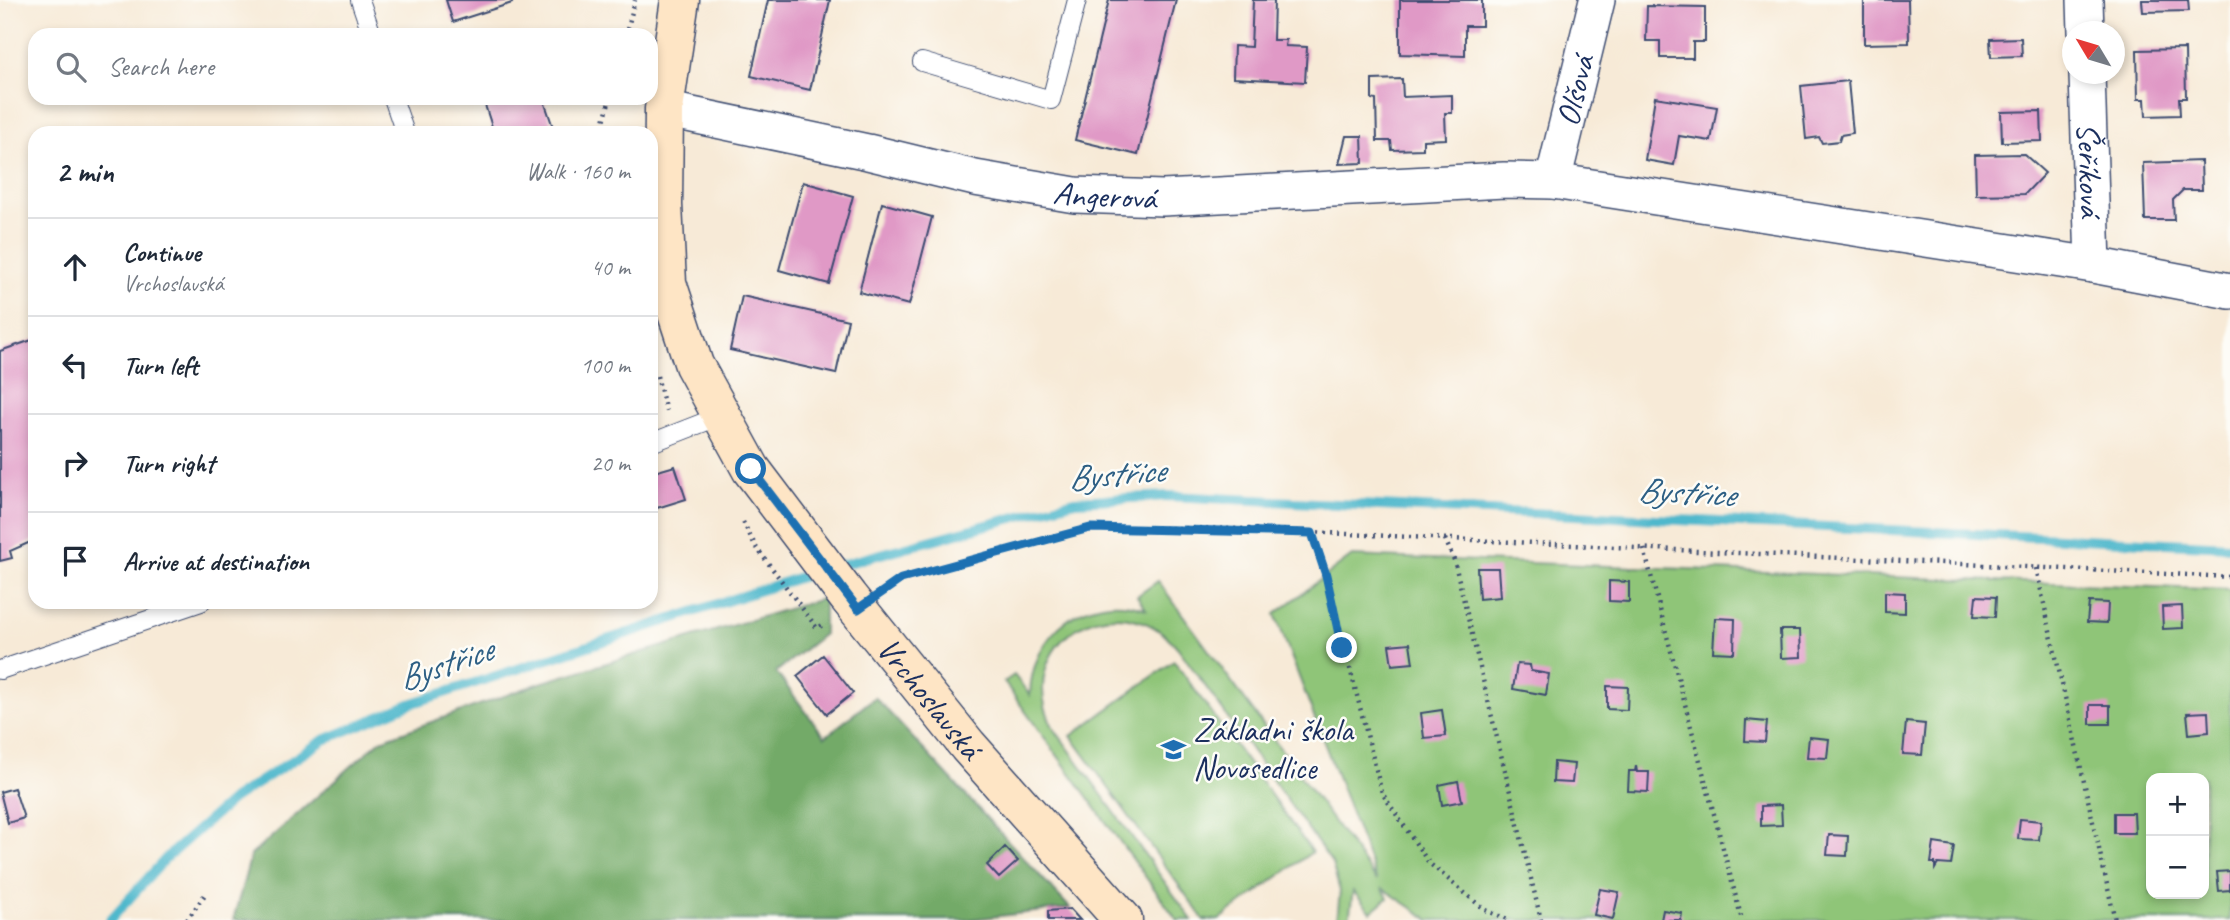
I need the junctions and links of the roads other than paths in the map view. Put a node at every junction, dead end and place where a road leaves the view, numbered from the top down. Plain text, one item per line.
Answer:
1 (360, 0) edge
2 (680, 0) edge
3 (1077, 0) edge
4 (1597, 0) edge
5 (2085, 0) edge
6 (2086, 21) edge
7 (370, 28) edge
8 (922, 62) dead end
9 (2087, 84) edge
10 (395, 105) edge
11 (664, 109) junction
12 (403, 126) edge
13 (1553, 181) junction
14 (2093, 265) junction
15 (2230, 291) edge
16 (720, 416) junction
17 (658, 440) edge
18 (180, 609) edge
19 (0, 670) edge
20 (1122, 920) edge

1 - 7 lane
2 - 11 street, Vrchoslavská
3 - 8 lane
4 - 13 street, Olšová
5 - 6 street
9 - 14 street, Šeříková
10 - 12 lane
11 - 13 street, Angerová
11 - 16 street, Vrchoslavská
13 - 14 street, Angerová
14 - 15 street, Angerová
16 - 17 lane
16 - 20 street, Vrchoslavská
18 - 19 lane

